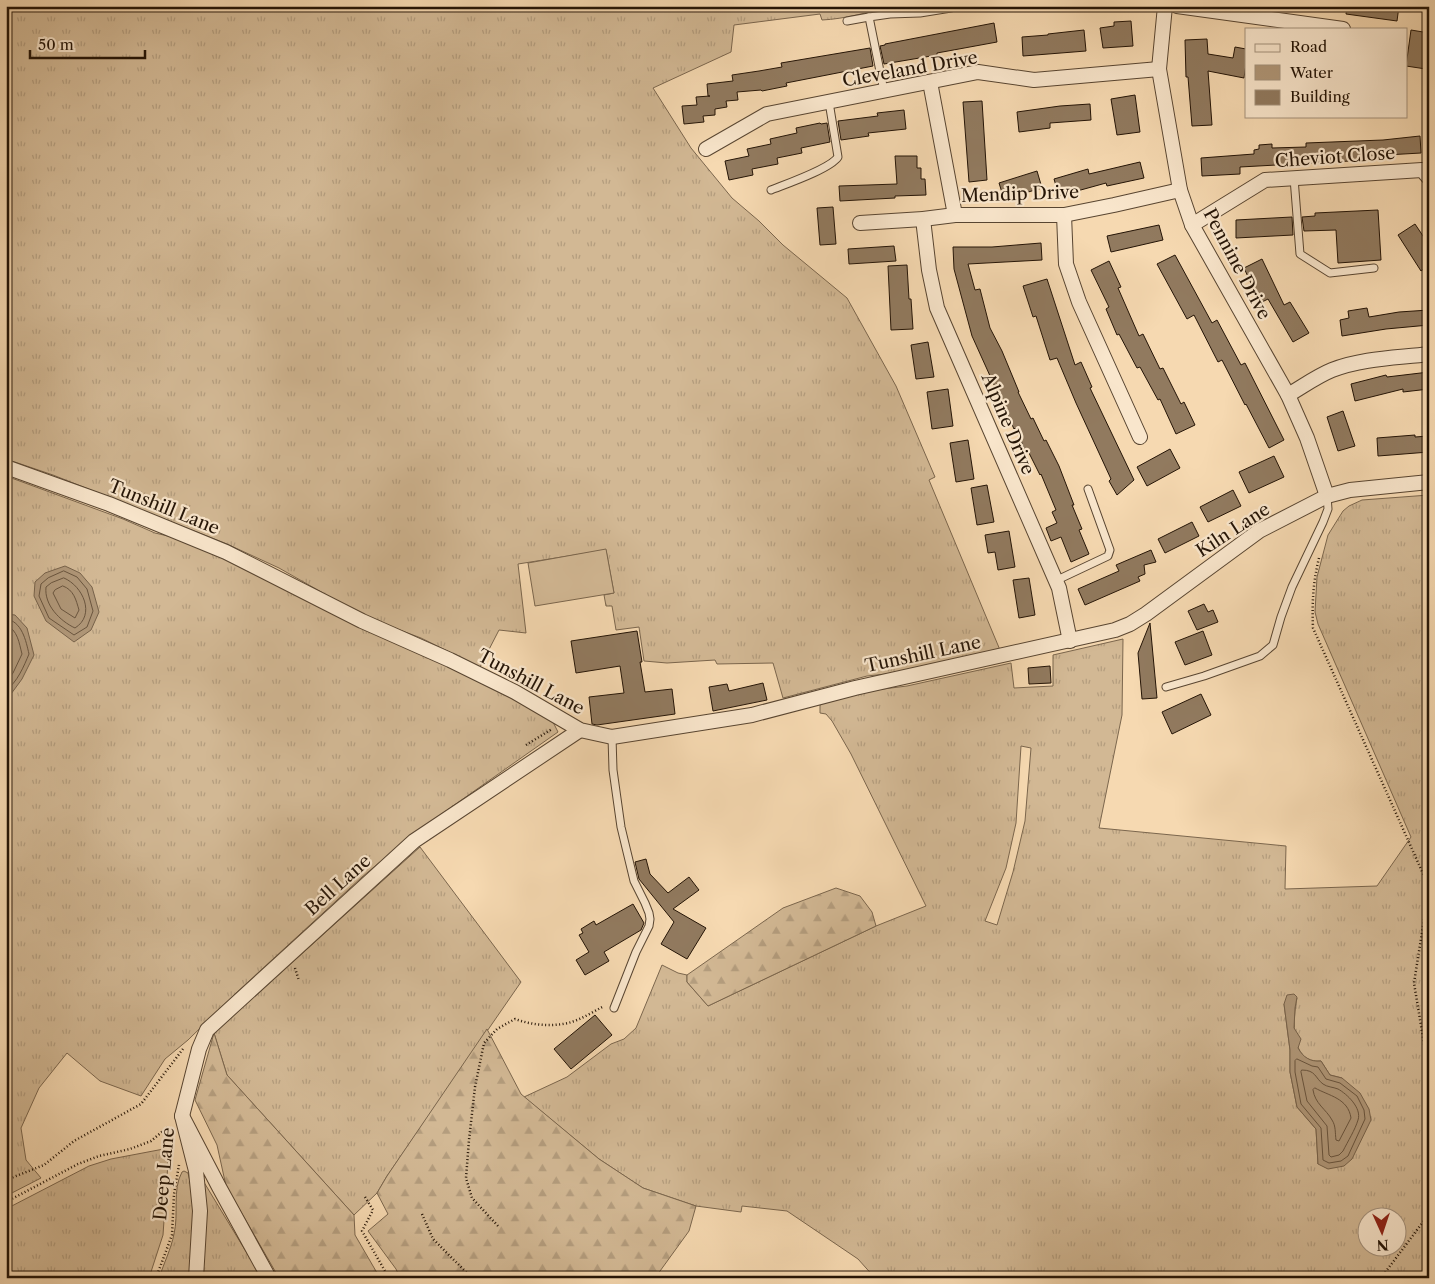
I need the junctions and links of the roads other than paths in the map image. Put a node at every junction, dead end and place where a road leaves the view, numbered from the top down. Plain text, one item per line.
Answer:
1 (1165, 6) edge
2 (1177, 6) edge
3 (951, 8) dead end
4 (869, 17) junction
5 (847, 21) dead end
6 (1336, 28) edge
7 (1159, 69) junction
8 (930, 82) junction
9 (884, 91) junction
10 (829, 102) junction
11 (706, 148) dead end
12 (1294, 178) junction
13 (1429, 178) edge
14 (771, 190) dead end
15 (1180, 190) junction
16 (955, 215) junction
17 (1064, 215) junction
18 (923, 219) junction
19 (860, 223) dead end
20 (1192, 225) junction
21 (1374, 268) dead end
22 (1429, 354) edge
23 (1288, 395) junction
24 (1140, 437) dead end
25 (6, 467) edge
26 (1429, 482) edge
27 (1088, 489) dead end
28 (1327, 496) junction
29 (1055, 581) junction
30 (1070, 641) junction
31 (1166, 687) dead end
32 (580, 730) junction
33 (612, 737) junction
34 (615, 1004) road end
35 (182, 1116) junction
36 (196, 1278) edge
37 (270, 1278) edge

1 - 7 street, Pennine Drive
2 - 6 street
3 - 4 lane
4 - 5 lane
4 - 9 lane
7 - 8 street, Cleveland Drive
7 - 15 street, Pennine Drive
8 - 9 street, Cleveland Drive
8 - 16 street
9 - 10 street, Cleveland Drive
10 - 11 street, Cleveland Drive
10 - 14 lane
12 - 13 street, Cheviot Close
12 - 20 street, Cheviot Close
12 - 21 lane
15 - 17 street, Mendip Drive
15 - 20 street, Pennine Drive
16 - 17 street, Mendip Drive
16 - 18 street, Mendip Drive
17 - 24 street
18 - 19 street, Mendip Drive
18 - 29 street, Alpine Drive
20 - 23 street, Pennine Drive
22 - 23 street
23 - 28 street, Pennine Drive
25 - 32 street, Tunshill Lane
26 - 28 street, Kiln Lane
27 - 29 lane
28 - 30 street, Kiln Lane
28 - 31 lane
29 - 30 street, Alpine Drive
30 - 33 street, Tunshill Lane
32 - 33 street, Tunshill Lane
32 - 35 street, Bell Lane
33 - 34 lane
35 - 36 street
35 - 37 street

